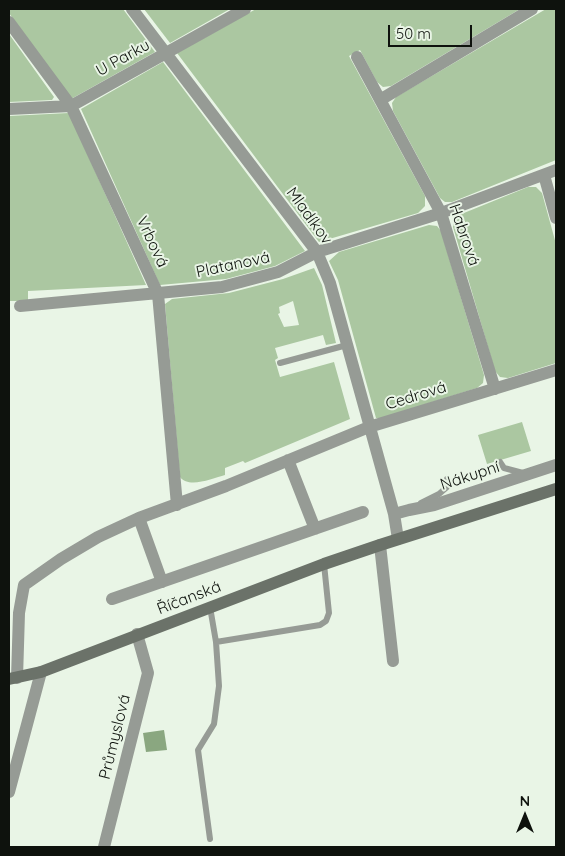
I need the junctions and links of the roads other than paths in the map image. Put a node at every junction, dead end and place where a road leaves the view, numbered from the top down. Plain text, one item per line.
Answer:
1 (132, 9) edge
2 (245, 9) edge
3 (532, 9) edge
4 (9, 22) edge
5 (164, 53) junction
6 (357, 57) dead end
7 (380, 100) junction
8 (71, 106) junction
9 (9, 109) edge
10 (556, 170) edge
11 (544, 175) junction
12 (441, 213) junction
13 (556, 218) edge
14 (317, 252) junction
15 (158, 294) junction
16 (20, 306) dead end
17 (347, 345) junction
18 (280, 364) dead end
19 (556, 370) edge
20 (495, 389) junction
21 (369, 427) junction
22 (288, 460) junction
23 (500, 462) dead end
24 (556, 465) edge
25 (530, 474) junction
26 (447, 479) dead end
27 (556, 488) edge
28 (177, 505) junction
29 (409, 510) junction
30 (363, 512) dead end
31 (394, 514) junction
32 (139, 518) junction
33 (315, 529) junction
34 (398, 539) junction
35 (380, 545) junction
36 (324, 564) junction
37 (162, 582) junction
38 (112, 598) dead end
39 (210, 607) junction
40 (137, 634) junction
41 (216, 642) junction
42 (393, 661) dead end
43 (41, 672) junction
44 (13, 679) edge
45 (9, 792) edge
46 (210, 839) dead end
47 (104, 847) edge

1 - 5 street, Mladíkov
2 - 5 street, U Parku
3 - 7 street
4 - 8 street, Vrbová
5 - 8 street, U Parku
5 - 14 street, Mladíkov
6 - 7 street, Habrová
7 - 12 street, Habrová
8 - 9 street, U Parku
8 - 15 street, Vrbová
10 - 11 street, Platanová
11 - 12 street, Platanová
11 - 13 street
12 - 14 street, Platanová
12 - 20 street, Habrová
14 - 15 street, Platanová
14 - 17 street, Mladíkov
15 - 16 street, Platanová
15 - 28 street, Vrbová
17 - 18 lane
17 - 21 street, Mladíkov
19 - 20 street, Cedrová
20 - 21 street, Cedrová
21 - 22 street, Cedrová
21 - 31 street, Mladíkov
22 - 28 street, Cedrová
22 - 33 street
23 - 25 lane
24 - 25 street, Nákupní
25 - 29 street, Nákupní
26 - 29 lane
27 - 34 main road, Říčanská
28 - 32 street, Cedrová
29 - 31 street, Nákupní
30 - 33 street
31 - 34 street, Mladíkov
32 - 37 street
32 - 44 street, Cedrová
33 - 37 street
34 - 35 main road, Říčanská
35 - 36 main road, Říčanská
35 - 42 street
36 - 39 main road, Říčanská
36 - 41 lane
37 - 38 street
39 - 40 main road, Říčanská
39 - 41 lane
40 - 43 main road, Říčanská
40 - 47 street, Průmyslová
41 - 46 lane
43 - 44 main road, Říčanská
43 - 45 street

